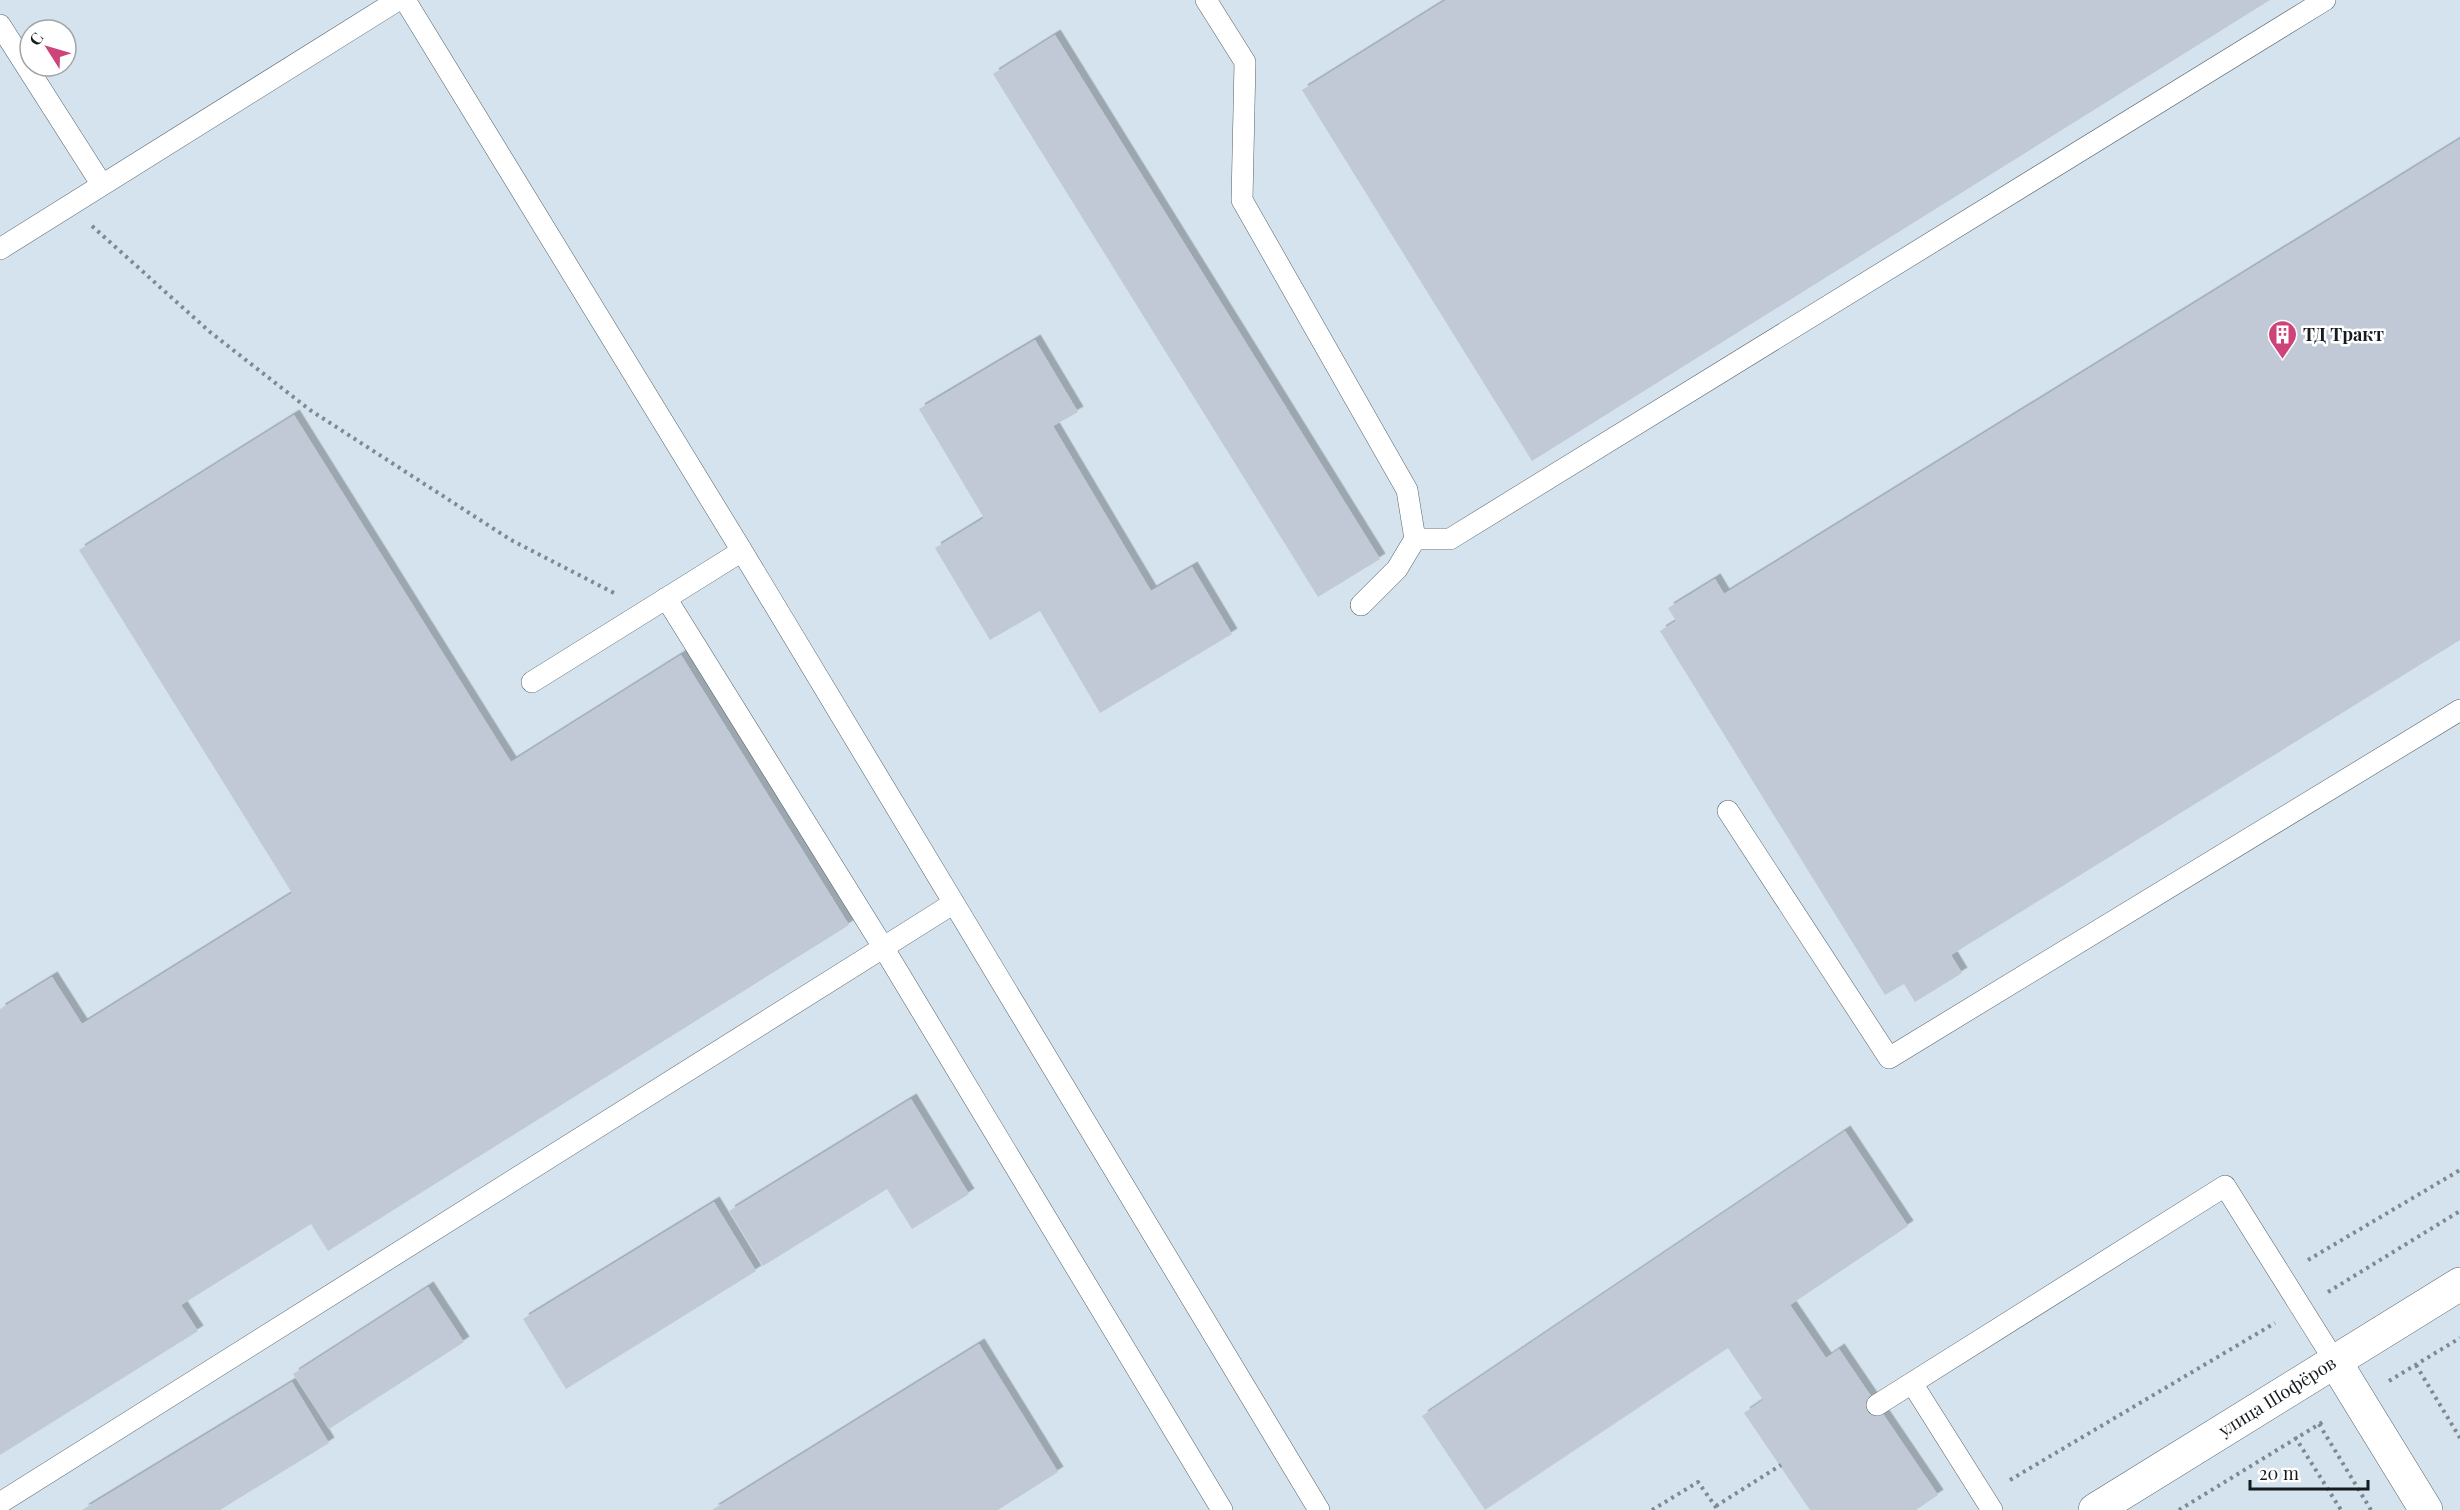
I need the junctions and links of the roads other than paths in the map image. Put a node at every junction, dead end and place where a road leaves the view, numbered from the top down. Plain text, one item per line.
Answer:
1 (398, 0) edge
2 (405, 0) edge
3 (1206, 0) edge
4 (2325, 0) edge
5 (0, 25) edge
6 (102, 185) junction
7 (0, 249) edge
8 (1415, 539) junction
9 (742, 551) junction
10 (666, 598) junction
11 (1361, 605) dead end
12 (532, 682) dead end
13 (2460, 710) edge
14 (1728, 811) dead end
15 (954, 903) junction
16 (883, 947) junction
17 (2460, 1284) edge
18 (2334, 1360) junction
19 (1912, 1383) junction
20 (1877, 1405) dead end
21 (0, 1503) edge
22 (1988, 1503) edge
23 (1222, 1510) edge
24 (1319, 1510) edge
25 (2095, 1510) edge
26 (2426, 1510) edge

1 - 6 lane
2 - 9 lane
3 - 8 lane
4 - 8 lane
5 - 6 lane
6 - 7 lane
8 - 11 lane
9 - 10 lane
9 - 15 lane
10 - 12 lane
10 - 16 lane
13 - 14 lane
15 - 16 lane
15 - 24 lane
16 - 21 lane
16 - 23 lane
17 - 18 street, улица Шофёров
18 - 19 lane
18 - 25 street, улица Шофёров
18 - 26 street
19 - 20 lane
19 - 22 lane

